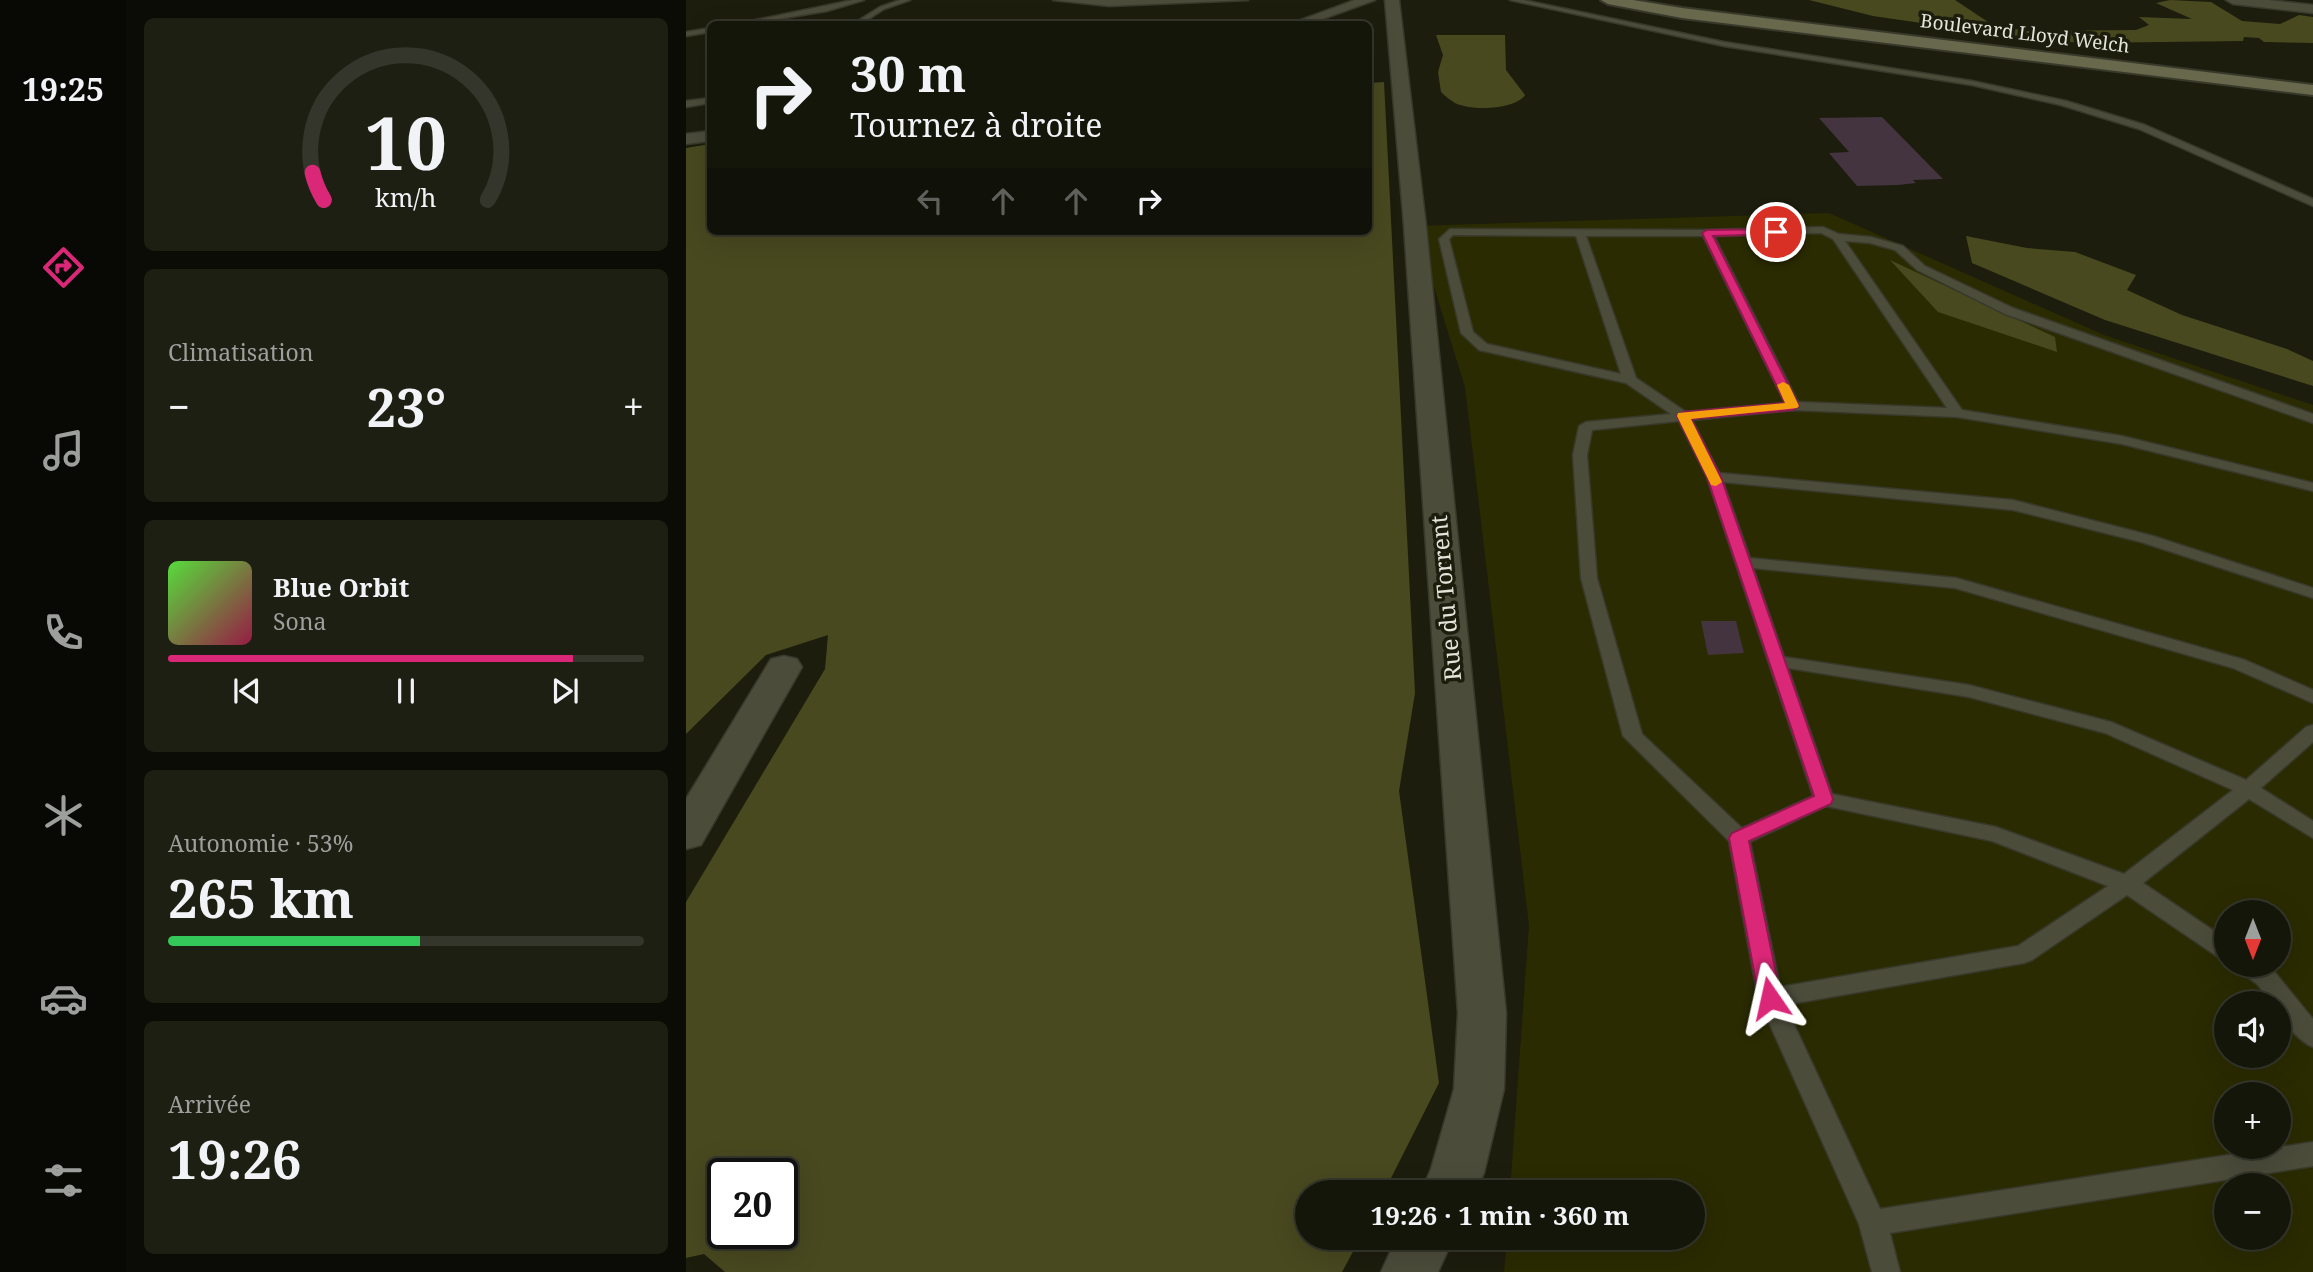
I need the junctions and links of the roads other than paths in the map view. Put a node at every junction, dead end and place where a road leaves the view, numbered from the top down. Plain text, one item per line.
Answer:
1 (861, 0) edge
2 (907, 0) edge
3 (1056, 0) edge
4 (1245, 0) edge
5 (1368, 0) edge
6 (1392, 0) edge
7 (1513, 0) edge
8 (1608, 0) edge
9 (2233, 0) edge
10 (2313, 9) edge
11 (757, 21) edge
12 (862, 21) edge
13 (1306, 21) edge
14 (707, 30) edge
15 (686, 34) edge
16 (2313, 89) edge
17 (707, 101) edge
18 (686, 104) edge
19 (707, 136) edge
20 (686, 139) edge
21 (2313, 203) edge
22 (1580, 233) junction
23 (1707, 233) junction
24 (1837, 237) junction
25 (1630, 380) junction
26 (1793, 406) junction
27 (1957, 413) junction
28 (1683, 416) junction
29 (2313, 419) edge
30 (1714, 477) junction
31 (2313, 487) edge
32 (1743, 562) junction
33 (2313, 593) edge
34 (1777, 661) junction
35 (784, 667) dead end
36 (2313, 697) edge
37 (2313, 731) edge
38 (2248, 789) junction
39 (1824, 799) junction
40 (2313, 831) edge
41 (686, 834) edge
42 (1739, 838) junction
43 (2127, 884) junction
44 (2214, 943) edge
45 (2265, 977) edge
46 (1770, 998) junction
47 (2313, 1037) edge
48 (2313, 1154) edge
49 (1454, 1180) edge
50 (1873, 1223) junction
51 (1420, 1250) edge
52 (1409, 1272) edge
53 (1886, 1272) edge

1 - 11 lane
2 - 12 lane
3 - 4 lane
5 - 13 street
6 - 49 street, Rue du Torrent
7 - 21 lane
8 - 16 main road, Boulevard Lloyd Welch
9 - 10 street
14 - 15 lane
17 - 18 lane
19 - 20 street
22 - 23 lane
22 - 25 lane
22 - 25 lane
23 - 24 lane
23 - 26 lane
24 - 27 lane
24 - 29 lane
25 - 28 lane
26 - 27 lane
26 - 28 lane
27 - 31 lane
28 - 30 lane
28 - 42 lane
30 - 32 lane
30 - 33 lane
32 - 34 lane
32 - 36 lane
34 - 38 lane
34 - 39 lane
35 - 41 street
37 - 38 lane
38 - 40 lane
38 - 43 lane
39 - 42 lane
39 - 43 lane
42 - 46 lane
43 - 44 lane
43 - 46 lane
45 - 47 lane
46 - 50 lane
48 - 50 lane
50 - 53 lane
51 - 52 street

